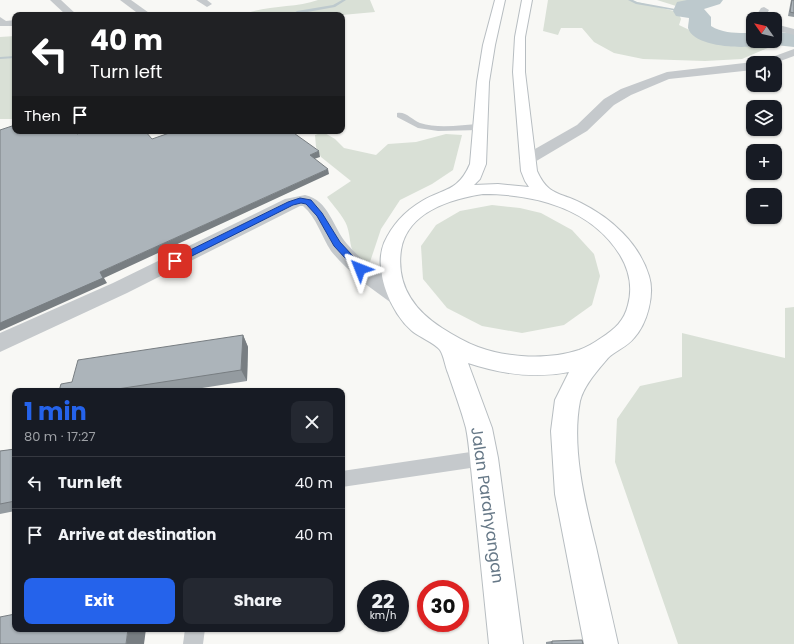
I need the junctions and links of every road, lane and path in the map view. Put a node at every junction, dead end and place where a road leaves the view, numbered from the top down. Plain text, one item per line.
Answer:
1 (55, 0) edge
2 (125, 0) edge
3 (500, 0) edge
4 (527, 0) edge
5 (69, 12) edge
6 (143, 12) edge
7 (0, 20) edge
8 (12, 23) edge
9 (782, 29) edge
10 (794, 32) edge
11 (794, 52) edge
12 (782, 57) edge
13 (746, 67) edge
14 (400, 115) dead end
15 (480, 127) junction
16 (527, 160) junction
17 (453, 194) junction
18 (545, 196) junction
19 (397, 296) junction
20 (0, 343) edge
21 (450, 346) junction
22 (599, 353) junction
23 (484, 458) junction
24 (345, 479) edge
25 (195, 632) edge
26 (193, 644) edge
27 (506, 644) edge
28 (601, 644) edge

1 - 5 street
2 - 6 street
3 - 15 main road
4 - 16 main road
7 - 8 street
9 - 10 street
11 - 12 street
13 - 16 street
14 - 15 lane
15 - 17 main road
16 - 18 main road
17 - 18 main road
17 - 19 main road
18 - 22 main road
19 - 20 street
19 - 21 main road
21 - 22 main road
21 - 23 main road, Jalan Parahyangan
22 - 28 main road
23 - 24 lane
23 - 27 main road, Jalan Parahyangan
25 - 26 lane

